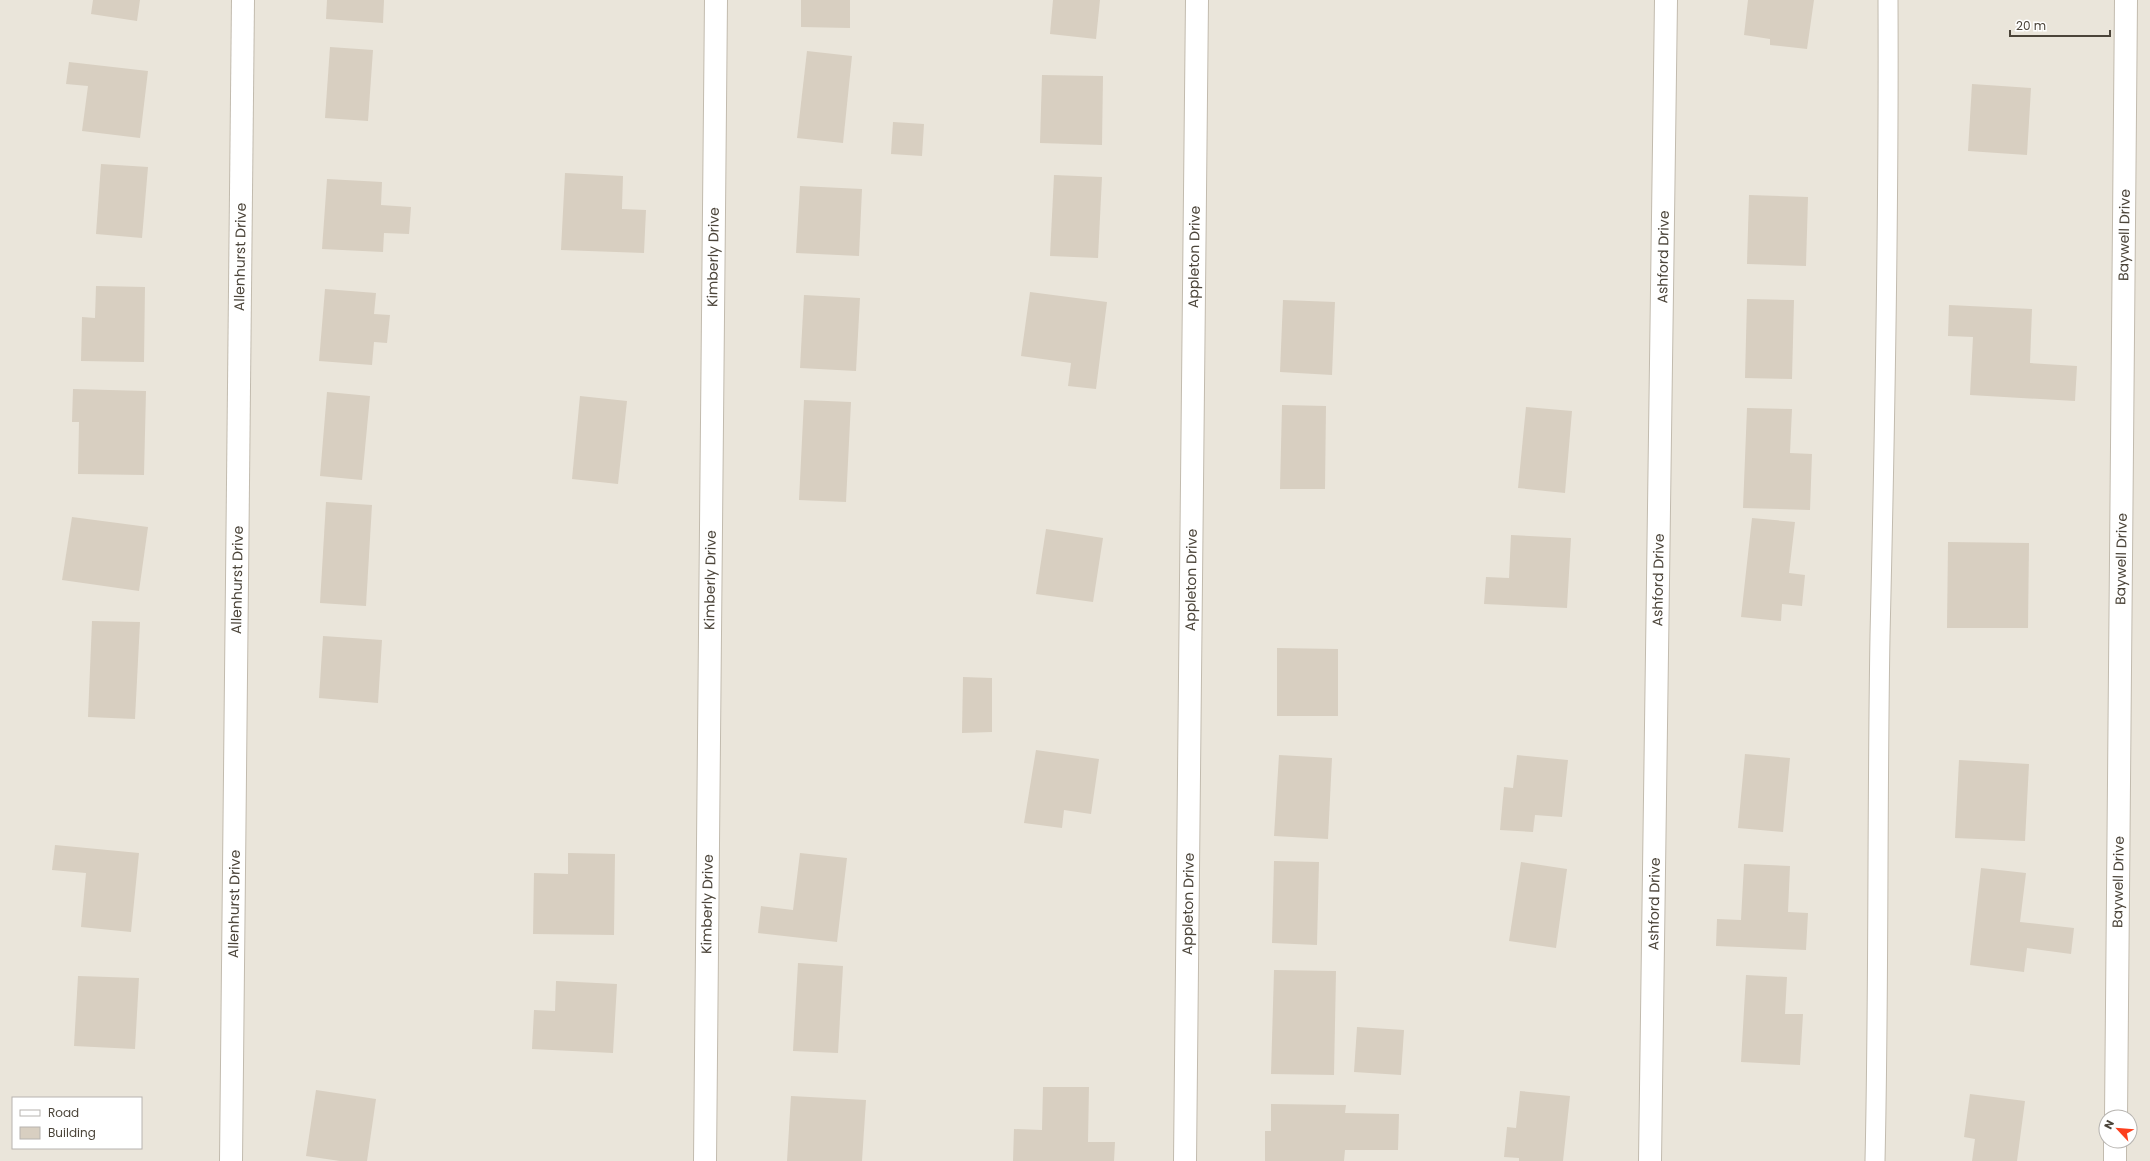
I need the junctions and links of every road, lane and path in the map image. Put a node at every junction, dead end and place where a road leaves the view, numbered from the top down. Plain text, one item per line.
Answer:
1 (242, 0) edge
2 (716, 0) edge
3 (1197, 0) edge
4 (1666, 0) edge
5 (1888, 0) edge
6 (2126, 0) edge
7 (2116, 1109) edge
8 (2116, 1149) edge
9 (231, 1161) edge
10 (705, 1161) edge
11 (1185, 1161) edge
12 (1650, 1161) edge
13 (1875, 1161) edge
14 (2115, 1161) edge

1 - 9 street, Allenhurst Drive
2 - 10 street, Kimberly Drive
3 - 11 street, Appleton Drive
4 - 12 street, Ashford Drive
5 - 13 lane
6 - 7 street, Baywell Drive
8 - 14 street

